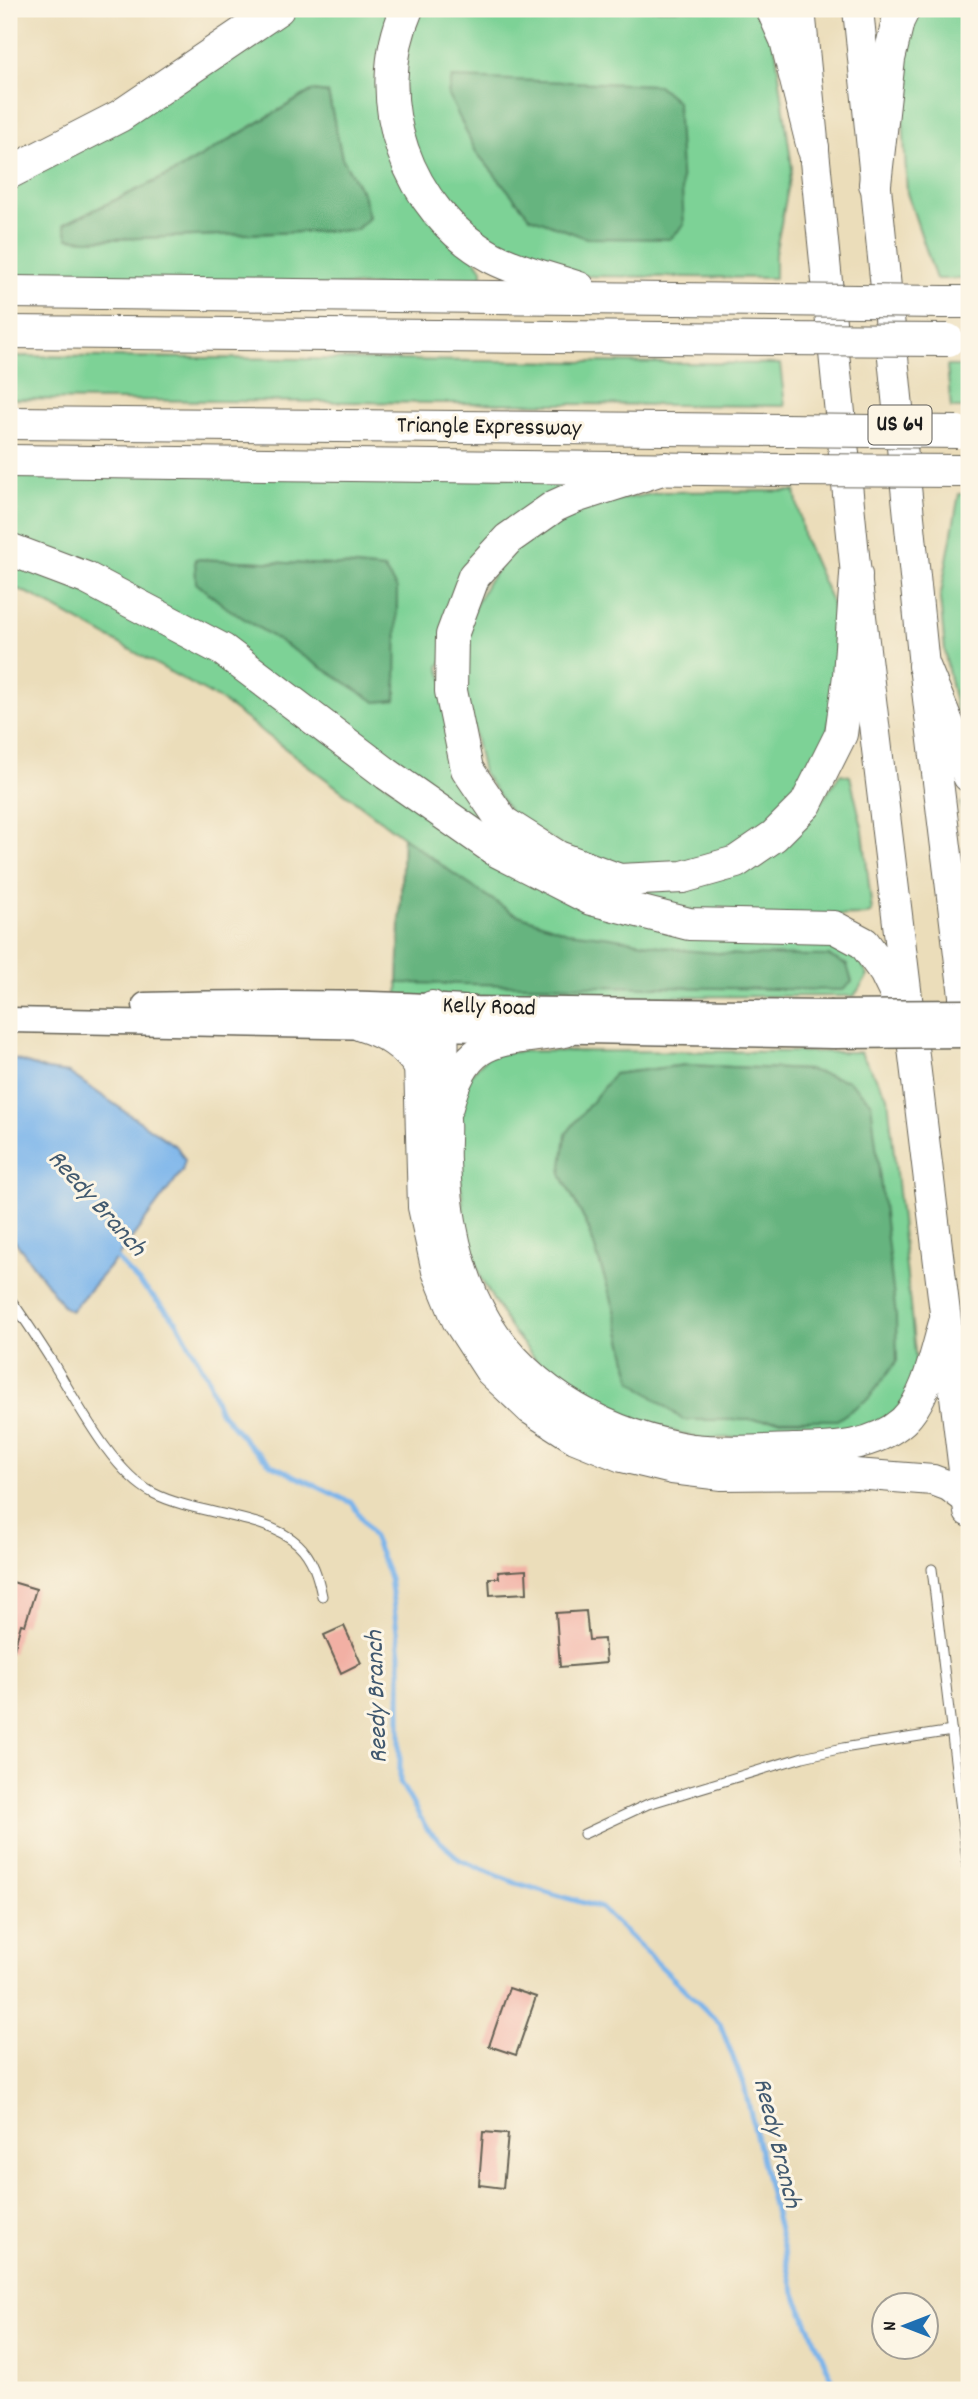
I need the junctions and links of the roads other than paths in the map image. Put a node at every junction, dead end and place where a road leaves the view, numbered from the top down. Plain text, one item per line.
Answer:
1 (278, 9) edge
2 (407, 9) edge
3 (772, 9) edge
4 (800, 9) edge
5 (858, 9) edge
6 (904, 9) edge
7 (813, 148) junction
8 (9, 173) edge
9 (875, 184) junction
10 (9, 292) edge
11 (611, 298) junction
12 (957, 302) edge
13 (9, 332) edge
14 (959, 340) edge
15 (9, 423) edge
16 (963, 432) edge
17 (9, 461) edge
18 (665, 468) junction
19 (965, 471) edge
20 (9, 549) edge
21 (856, 575) junction
22 (924, 666) junction
23 (969, 776) edge
24 (968, 998) edge
25 (9, 1007) edge
26 (431, 1019) junction
27 (9, 1020) edge
28 (909, 1021) junction
29 (832, 1024) junction
30 (361, 1026) junction
31 (565, 1032) junction
32 (969, 1036) edge
33 (419, 1067) junction
34 (445, 1118) junction
35 (9, 1297) edge
36 (945, 1319) junction
37 (969, 1506) edge
38 (932, 1569) dead end
39 (323, 1597) dead end
40 (952, 1731) junction
41 (584, 1834) dead end
42 (969, 1877) edge

1 - 8 highway
2 - 11 highway
3 - 7 highway
4 - 7 highway, US 64
5 - 9 highway, US 64
6 - 9 highway
7 - 21 highway, US 64
9 - 22 highway, US 64
10 - 11 highway
11 - 12 highway, bridge
13 - 14 highway, bridge
15 - 16 highway, Triangle Expressway, bridge
17 - 18 highway
18 - 19 highway, bridge
18 - 21 highway
20 - 28 highway
21 - 28 highway, US 64
22 - 23 highway
22 - 24 highway, US 64
24 - 29 main road, Kelly Road, bridge
24 - 32 highway, US 64
25 - 26 main road, Kelly Road
26 - 29 main road, Kelly Road
26 - 30 main road, Kelly Road
26 - 31 main road, Kelly Road
26 - 33 highway
26 - 34 highway
27 - 30 main road, Kelly Road
28 - 36 highway, US 64
29 - 31 main road, Kelly Road
29 - 32 main road, Kelly Road, bridge
30 - 33 highway
31 - 34 highway
33 - 37 highway
34 - 36 highway
35 - 39 lane
36 - 37 highway, US 64
38 - 40 lane
40 - 41 lane
40 - 42 lane

